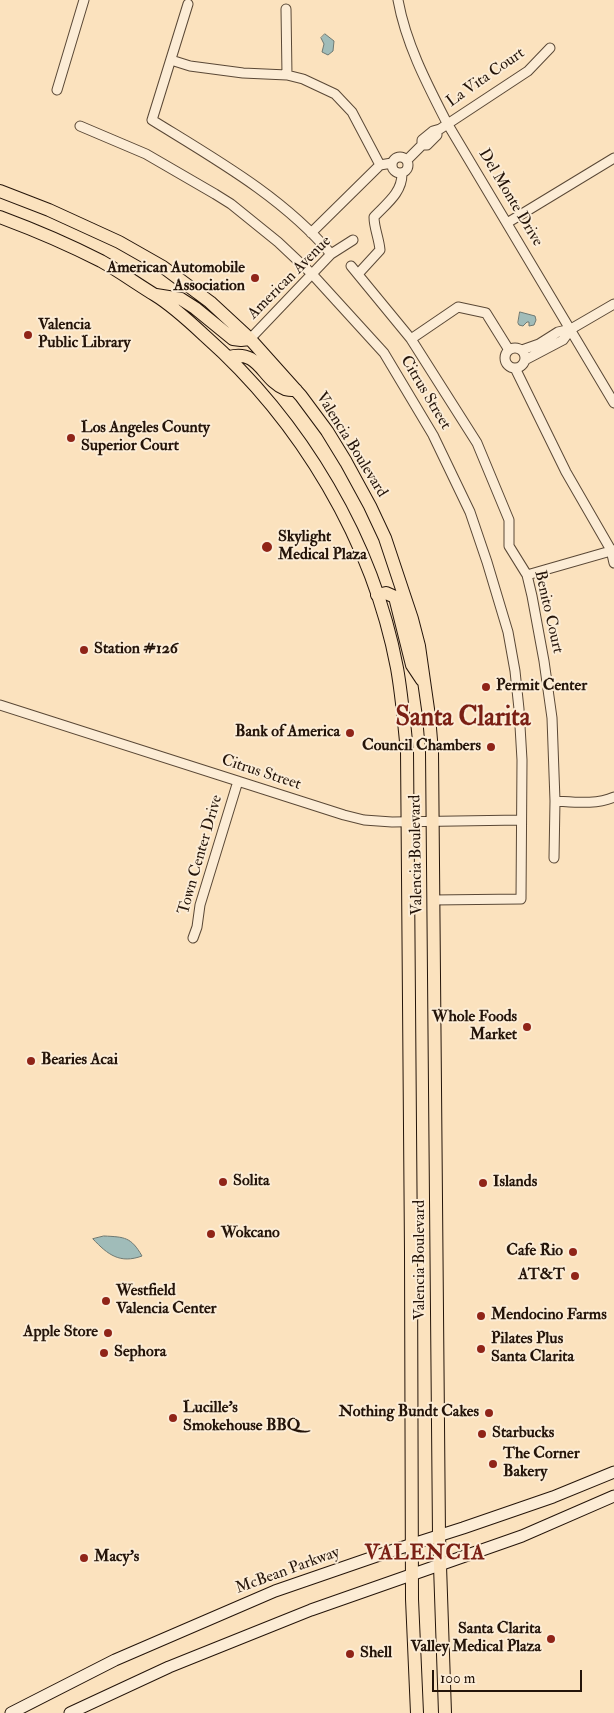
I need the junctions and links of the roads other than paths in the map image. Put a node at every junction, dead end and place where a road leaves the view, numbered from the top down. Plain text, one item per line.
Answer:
1 (84, 0) edge
2 (398, 0) edge
3 (188, 4) dead end
4 (286, 9) dead end
5 (550, 48) dead end
6 (171, 60) junction
7 (287, 75) junction
8 (57, 90) dead end
9 (447, 122) junction
10 (80, 126) dead end
11 (614, 158) edge
12 (407, 160) junction
13 (392, 163) junction
14 (380, 165) junction
15 (402, 174) junction
16 (0, 191) edge
17 (0, 217) edge
18 (507, 223) junction
19 (312, 233) junction
20 (353, 240) dead end
21 (331, 254) junction
22 (351, 266) dead end
23 (312, 274) junction
24 (358, 274) junction
25 (154, 294) junction
26 (614, 304) edge
27 (571, 329) junction
28 (250, 339) junction
29 (411, 339) junction
30 (509, 350) junction
31 (524, 355) junction
32 (230, 357) junction
33 (515, 368) junction
34 (296, 390) junction
35 (614, 403) edge
36 (613, 550) edge
37 (614, 564) edge
38 (528, 575) junction
39 (377, 595) junction
40 (425, 684) junction
41 (0, 705) edge
42 (238, 781) junction
43 (614, 797) edge
44 (555, 801) junction
45 (520, 820) junction
46 (432, 821) junction
47 (408, 822) junction
48 (554, 858) dead end
49 (433, 900) junction
50 (193, 938) dead end
51 (614, 1472) edge
52 (614, 1496) edge
53 (439, 1536) junction
54 (412, 1544) junction
55 (440, 1566) junction
56 (412, 1576) junction
57 (11, 1713) edge
58 (70, 1713) edge
59 (417, 1713) edge
60 (445, 1713) edge

1 - 8 street
2 - 9 street, Del Monte Drive
3 - 6 street
4 - 7 street
5 - 9 street, La Vita Court
6 - 7 street
6 - 19 street
7 - 14 street
9 - 12 street, La Vita Court
9 - 18 street, Del Monte Drive
10 - 23 street, Citrus Street
11 - 18 street
12 - 13 street
12 - 15 street
13 - 14 street
13 - 15 street
14 - 19 street
15 - 24 street
16 - 28 main road, Valencia Boulevard
17 - 25 main road, Valencia Boulevard
18 - 27 street, Del Monte Drive
19 - 21 street
20 - 21 street, American Avenue
21 - 23 street, American Avenue
22 - 24 street, Benito Court
23 - 28 street, American Avenue
23 - 45 street, Citrus Street
24 - 29 street, Benito Court
25 - 28 main road
25 - 32 main road, Valencia Boulevard
26 - 27 street
27 - 31 street
27 - 35 street, Del Monte Drive
28 - 34 main road, Valencia Boulevard
29 - 30 street
29 - 38 street, Benito Court
30 - 31 street
30 - 33 street
31 - 33 street
32 - 34 main road
32 - 39 main road, Valencia Boulevard
33 - 36 street
34 - 40 main road, Valencia Boulevard
36 - 37 street
36 - 38 street
38 - 44 street, Benito Court
39 - 40 main road
39 - 47 main road, Valencia Boulevard
40 - 46 main road, Valencia Boulevard
41 - 42 street, Citrus Street
42 - 47 street, Citrus Street
42 - 50 street, Town Center Drive
43 - 44 street
44 - 48 street, Benito Court
45 - 46 street, Citrus Street
45 - 49 street, Citrus Street
46 - 47 street, Citrus Street
46 - 49 main road, Valencia Boulevard
47 - 54 main road, Valencia Boulevard
49 - 53 main road, Valencia Boulevard
51 - 53 main road, McBean Parkway
52 - 55 main road
53 - 54 main road, McBean Parkway
53 - 55 main road, Valencia Boulevard
54 - 56 main road, Valencia Boulevard
54 - 57 main road, McBean Parkway
55 - 56 main road
55 - 60 main road, Valencia Boulevard
56 - 58 main road
56 - 59 main road, Valencia Boulevard

